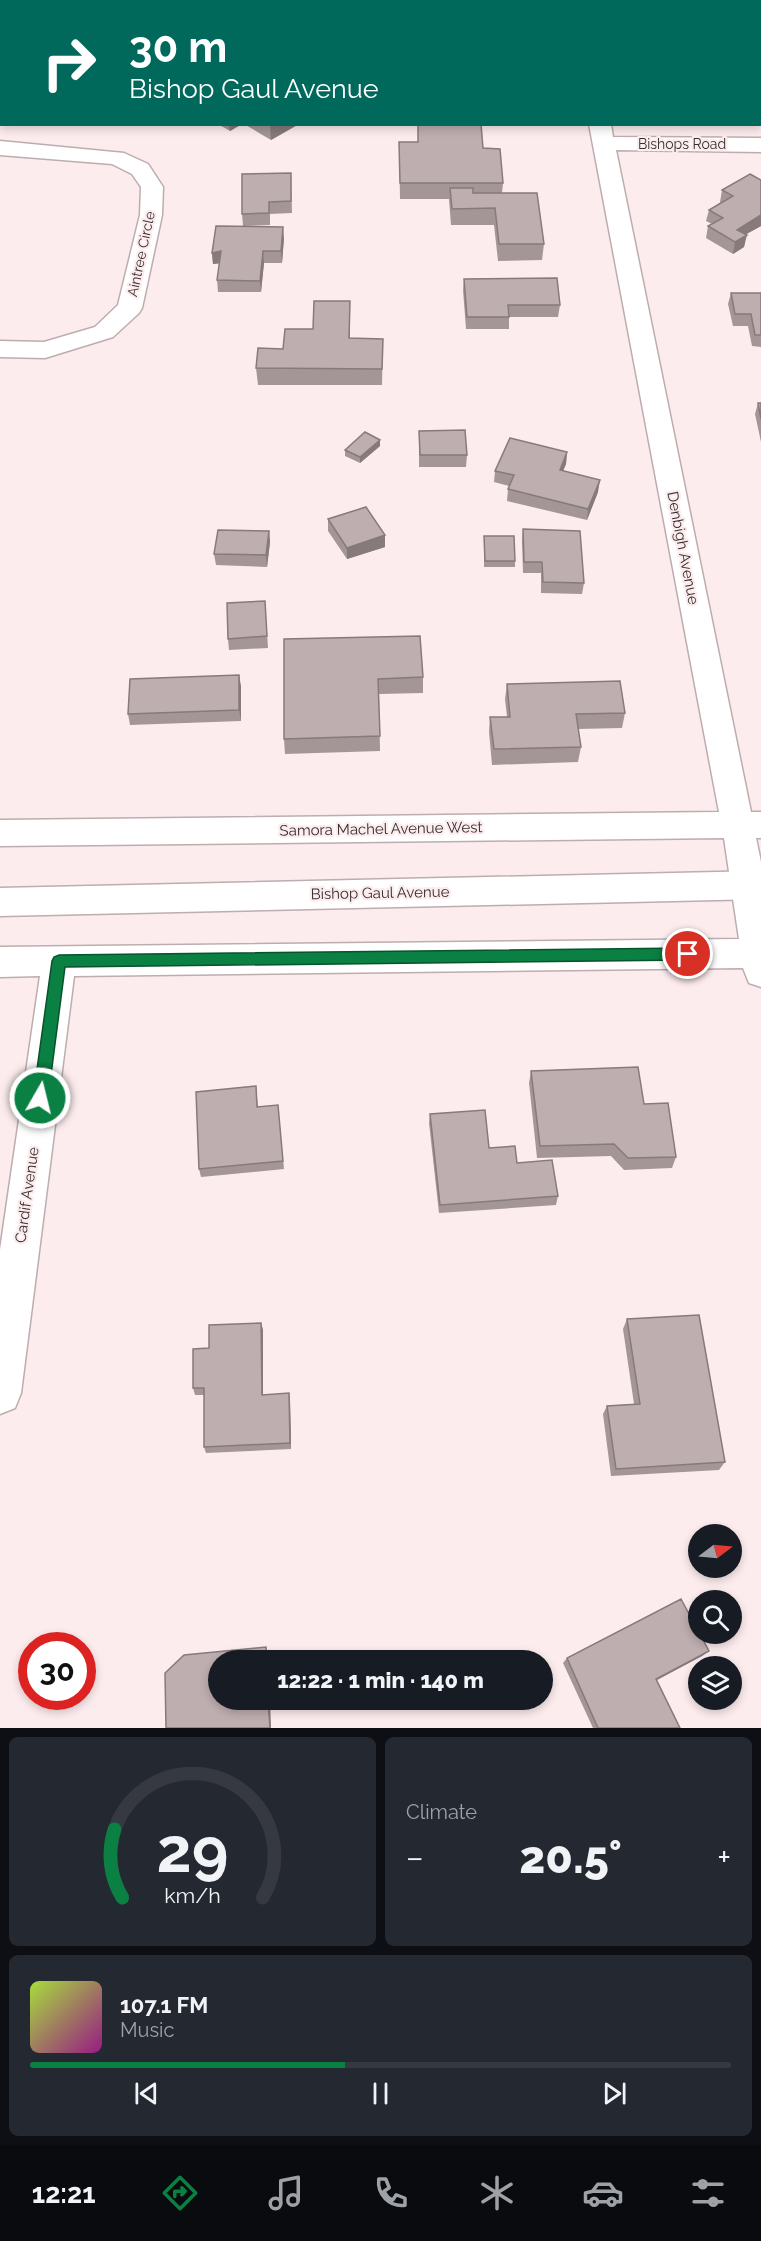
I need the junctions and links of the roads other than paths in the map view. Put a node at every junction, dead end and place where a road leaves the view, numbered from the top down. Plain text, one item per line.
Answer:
1 (602, 134) edge
2 (761, 144) edge
3 (0, 148) edge
4 (0, 350) edge
5 (749, 825) edge
6 (0, 833) edge
7 (755, 885) edge
8 (0, 902) edge
9 (760, 959) edge
10 (59, 961) junction
11 (0, 962) edge
12 (0, 1394) edge

1 - 2 street, Bishops Road
1 - 5 street, Denbigh Avenue
3 - 4 street, Aintree Circle
5 - 6 street, Samora Machel Avenue West
5 - 7 street, Denbigh Avenue
7 - 8 street, Bishop Gaul Avenue
7 - 9 street, Denbigh Avenue
9 - 10 street
10 - 11 street
10 - 12 street, Cardif Avenue

